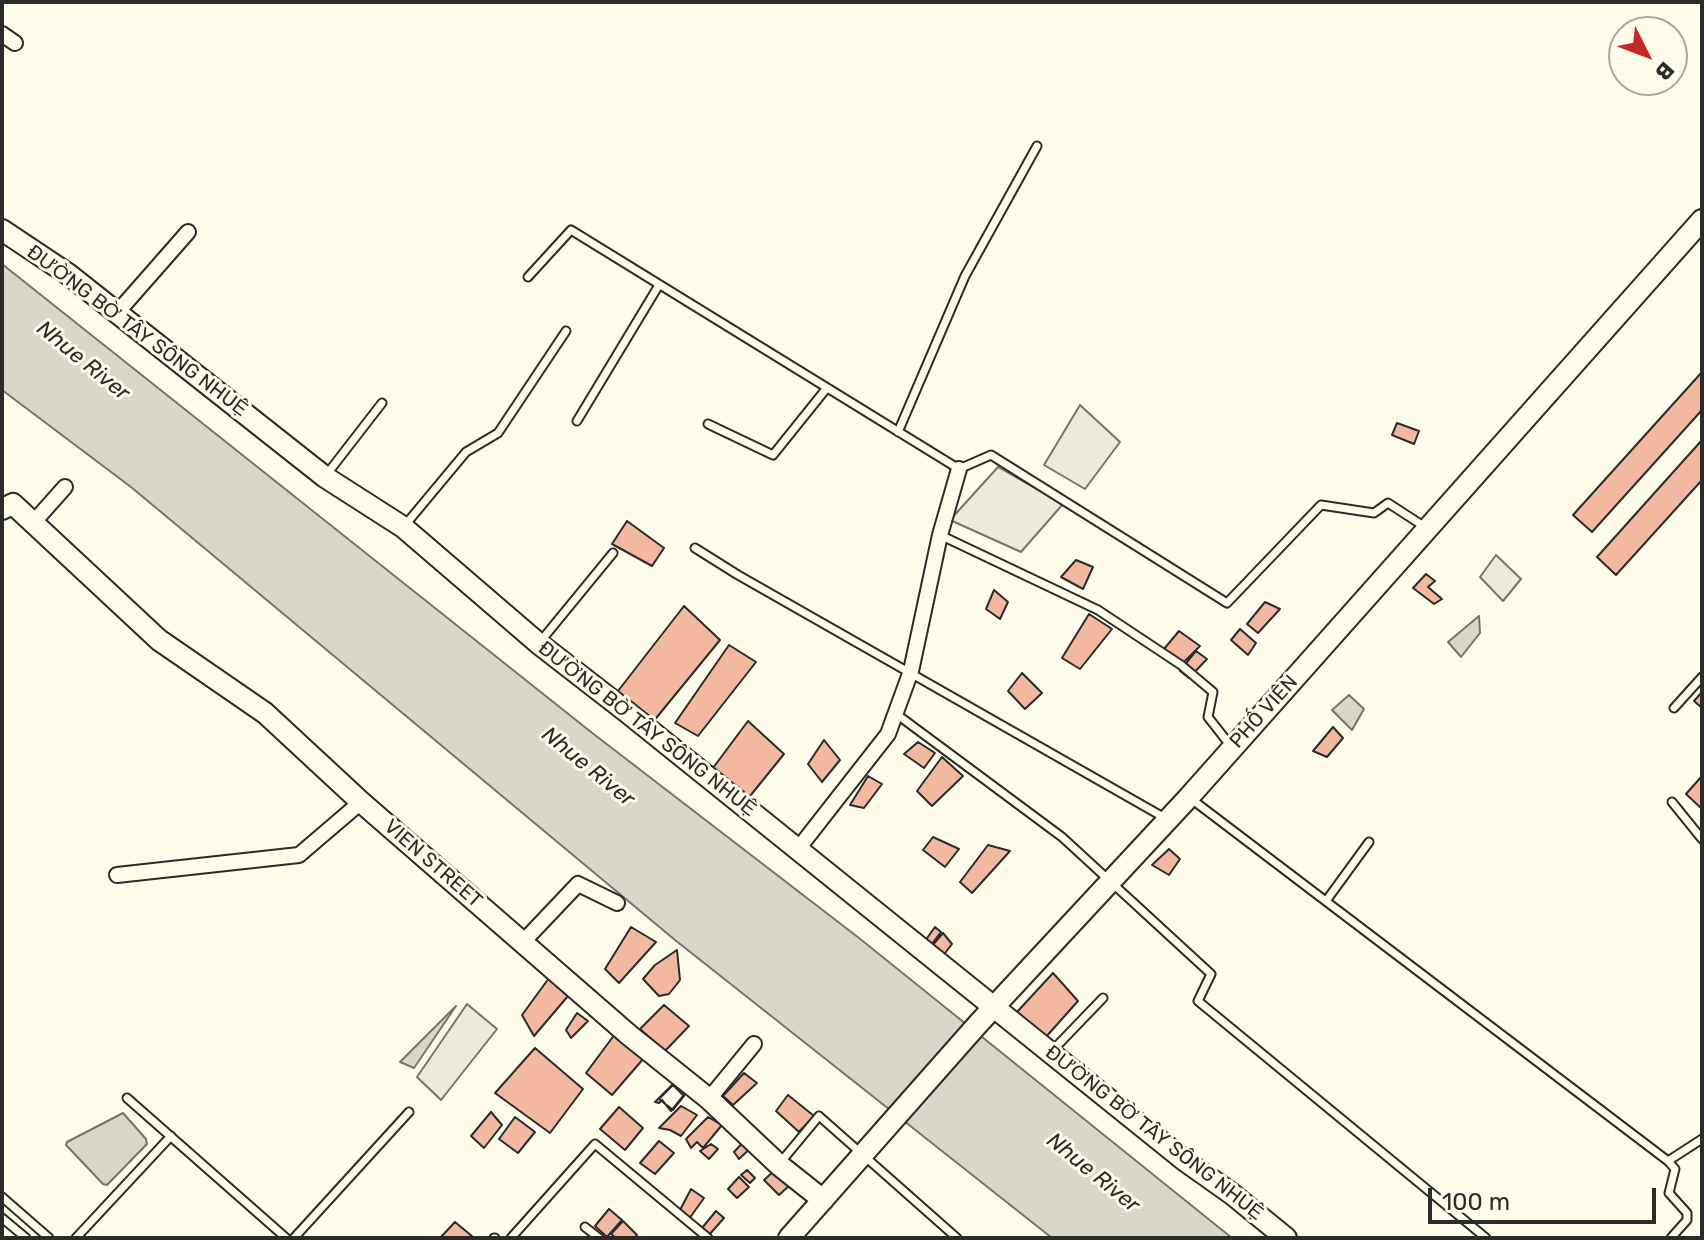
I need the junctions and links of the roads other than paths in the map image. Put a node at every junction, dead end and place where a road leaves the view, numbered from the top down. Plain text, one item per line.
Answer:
1 (2, 34) edge
2 (15, 43) dead end
3 (1037, 146) dead end
4 (1702, 220) edge
5 (2, 230) edge
6 (188, 232) dead end
7 (528, 277) dead end
8 (659, 285) junction
9 (116, 314) junction
10 (566, 331) dead end
11 (826, 389) junction
12 (382, 403) dead end
13 (577, 421) dead end
14 (708, 424) dead end
15 (898, 432) junction
16 (959, 469) junction
17 (325, 477) junction
18 (65, 487) dead end
19 (2, 509) edge
20 (33, 523) junction
21 (403, 527) junction
22 (1427, 528) junction
23 (940, 535) junction
24 (695, 548) dead end
25 (613, 553) dead end
26 (538, 643) junction
27 (911, 671) junction
28 (1702, 677) edge
29 (1674, 708) dead end
30 (895, 713) junction
31 (1233, 748) junction
32 (1189, 797) junction
33 (361, 802) junction
34 (1672, 802) dead end
35 (1167, 819) junction
36 (1702, 839) edge
37 (1369, 842) dead end
38 (798, 849) junction
39 (117, 875) dead end
40 (1111, 881) junction
41 (1326, 901) junction
42 (617, 903) dead end
43 (523, 942) junction
44 (1103, 998) dead end
45 (995, 1007) junction
46 (754, 1044) dead end
47 (1050, 1052) junction
48 (127, 1098) dead end
49 (709, 1099) junction
50 (409, 1112) dead end
51 (171, 1136) junction
52 (1702, 1139) edge
53 (864, 1155) junction
54 (1668, 1161) junction
55 (779, 1165) junction
56 (2, 1197) edge
57 (823, 1200) junction
58 (2, 1218) edge
59 (585, 1227) dead end
60 (26, 1238) edge
61 (49, 1238) edge
62 (76, 1238) edge
63 (286, 1238) edge
64 (294, 1238) edge
65 (511, 1238) edge
66 (599, 1238) edge
67 (708, 1238) edge
68 (789, 1238) edge
69 (957, 1238) edge
70 (1286, 1238) edge
71 (1486, 1238) edge
72 (1671, 1238) edge

1 - 2 street
3 - 15 lane
4 - 22 street, PHỐ VIÊN
5 - 9 street, ĐƯỜNG BỜ TÂY SÔNG NHUỆ
6 - 9 street
7 - 8 lane
8 - 11 lane
8 - 13 lane
9 - 17 street, ĐƯỜNG BỜ TÂY SÔNG NHUỆ
10 - 21 lane
11 - 14 lane
11 - 15 lane
12 - 17 lane
15 - 16 lane
16 - 22 lane
16 - 23 street
17 - 21 street, ĐƯỜNG BỜ TÂY SÔNG NHUỆ
18 - 20 street
19 - 20 street, VIEN STREET
20 - 33 street, VIEN STREET
21 - 26 street, ĐƯỜNG BỜ TÂY SÔNG NHUỆ
22 - 31 street, PHỐ VIÊN
23 - 27 street
23 - 31 lane
24 - 27 lane
25 - 26 lane
26 - 38 street, ĐƯỜNG BỜ TÂY SÔNG NHUỆ
27 - 30 street
27 - 35 lane
28 - 29 lane
30 - 38 street
30 - 40 lane
31 - 32 street, PHỐ VIÊN
32 - 35 street, PHỐ VIÊN
32 - 41 lane
33 - 39 street
33 - 43 street, VIEN STREET
34 - 36 lane
35 - 40 street, PHỐ VIÊN
37 - 41 lane
38 - 45 street, ĐƯỜNG BỜ TÂY SÔNG NHUỆ
40 - 45 street, PHỐ VIÊN
40 - 71 lane
41 - 54 lane
42 - 43 street
43 - 49 street, VIEN STREET
44 - 47 lane
45 - 47 street, ĐƯỜNG BỜ TÂY SÔNG NHUỆ
45 - 53 street, PHỐ VIÊN
46 - 49 street
47 - 70 street, ĐƯỜNG BỜ TÂY SÔNG NHUỆ
48 - 51 lane
49 - 55 street, VIEN STREET
50 - 64 lane
51 - 62 lane
51 - 63 lane
52 - 54 lane
53 - 55 lane
53 - 57 street, PHỐ VIÊN
53 - 69 lane
54 - 72 lane
55 - 57 street, VIEN STREET
56 - 61 lane
57 - 68 street
58 - 60 lane
59 - 66 lane
65 - 67 lane

